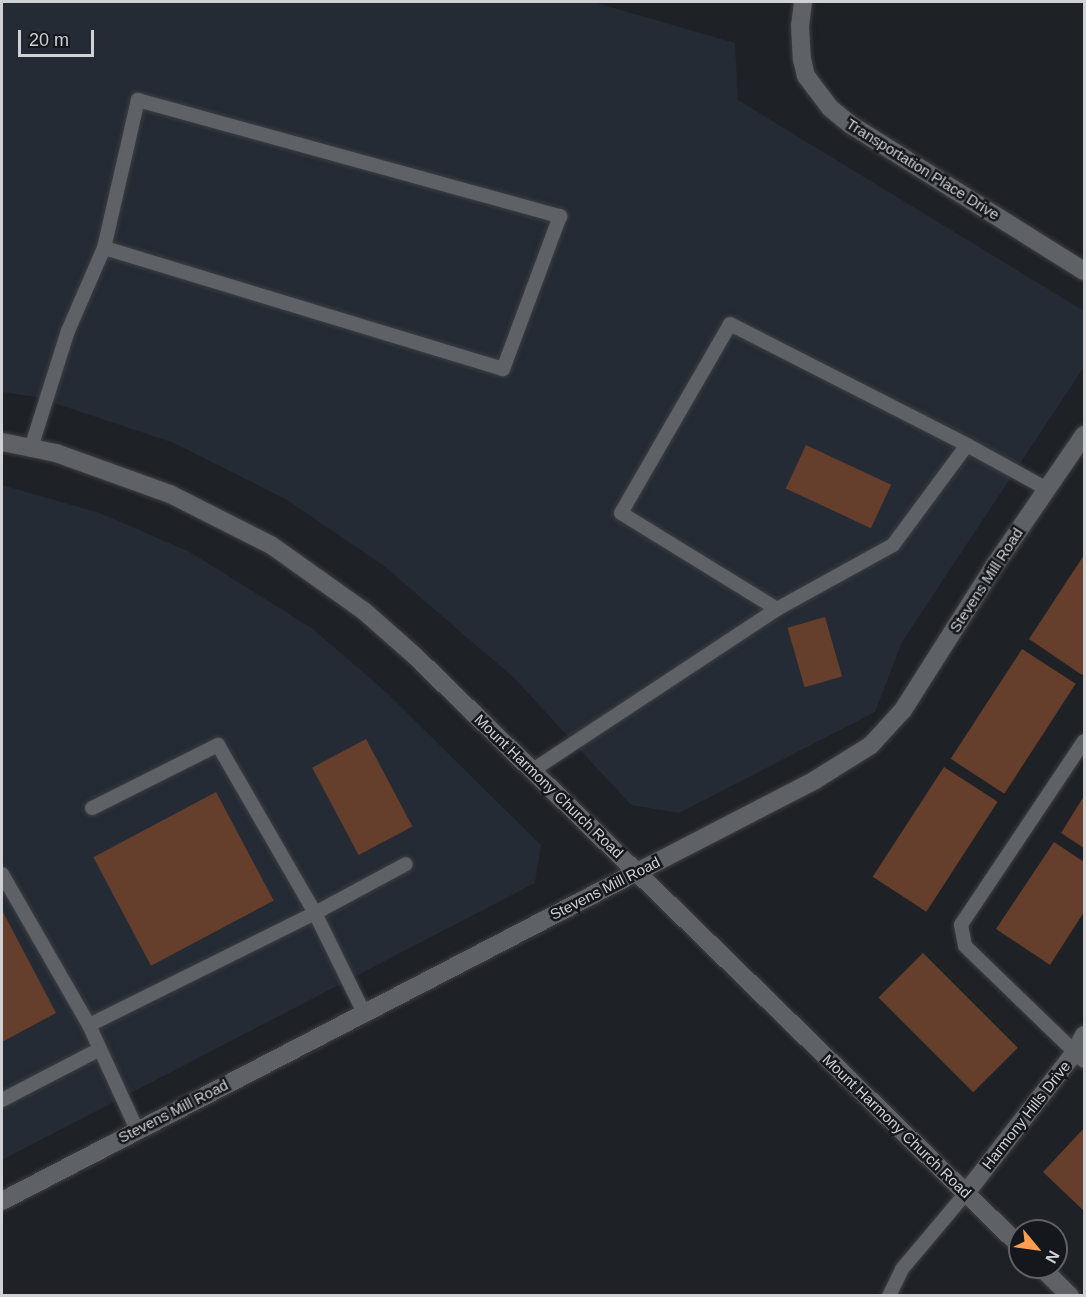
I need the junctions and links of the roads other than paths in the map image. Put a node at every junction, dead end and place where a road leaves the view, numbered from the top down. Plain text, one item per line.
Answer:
1 (803, 2) edge
2 (104, 248) junction
3 (1084, 271) edge
4 (2, 442) edge
5 (967, 445) junction
6 (1082, 446) edge
7 (31, 448) junction
8 (1047, 489) junction
9 (777, 609) junction
10 (1084, 741) edge
11 (532, 770) junction
12 (92, 808) dead end
13 (406, 864) dead end
14 (637, 872) junction
15 (2, 874) edge
16 (315, 913) junction
17 (364, 1013) junction
18 (89, 1025) junction
19 (1084, 1035) edge
20 (100, 1049) junction
21 (1080, 1056) edge
22 (2, 1100) edge
23 (137, 1130) junction
24 (966, 1193) junction
25 (2, 1201) edge
26 (1008, 1234) edge
27 (1053, 1279) edge
28 (889, 1296) edge
29 (1070, 1296) edge

1 - 3 street, Transportation Place Drive
2 - 2 lane
2 - 7 lane
4 - 7 street, Mount Harmony Church Road
5 - 8 lane
5 - 9 lane
5 - 9 lane
6 - 8 street, Stevens Mill Road
7 - 11 street, Mount Harmony Church Road
8 - 14 street, Stevens Mill Road
9 - 11 lane
10 - 21 lane
11 - 14 street, Mount Harmony Church Road
12 - 16 lane
13 - 16 lane
14 - 17 street, Stevens Mill Road
14 - 24 street, Mount Harmony Church Road
15 - 18 lane
16 - 17 lane
16 - 18 lane
17 - 23 street, Stevens Mill Road
18 - 20 lane
19 - 21 street, Harmony Hills Drive
20 - 22 lane
20 - 23 lane
21 - 24 street, Harmony Hills Drive
23 - 25 street, Stevens Mill Road
24 - 26 street, Mount Harmony Church Road
24 - 28 lane
27 - 29 street

